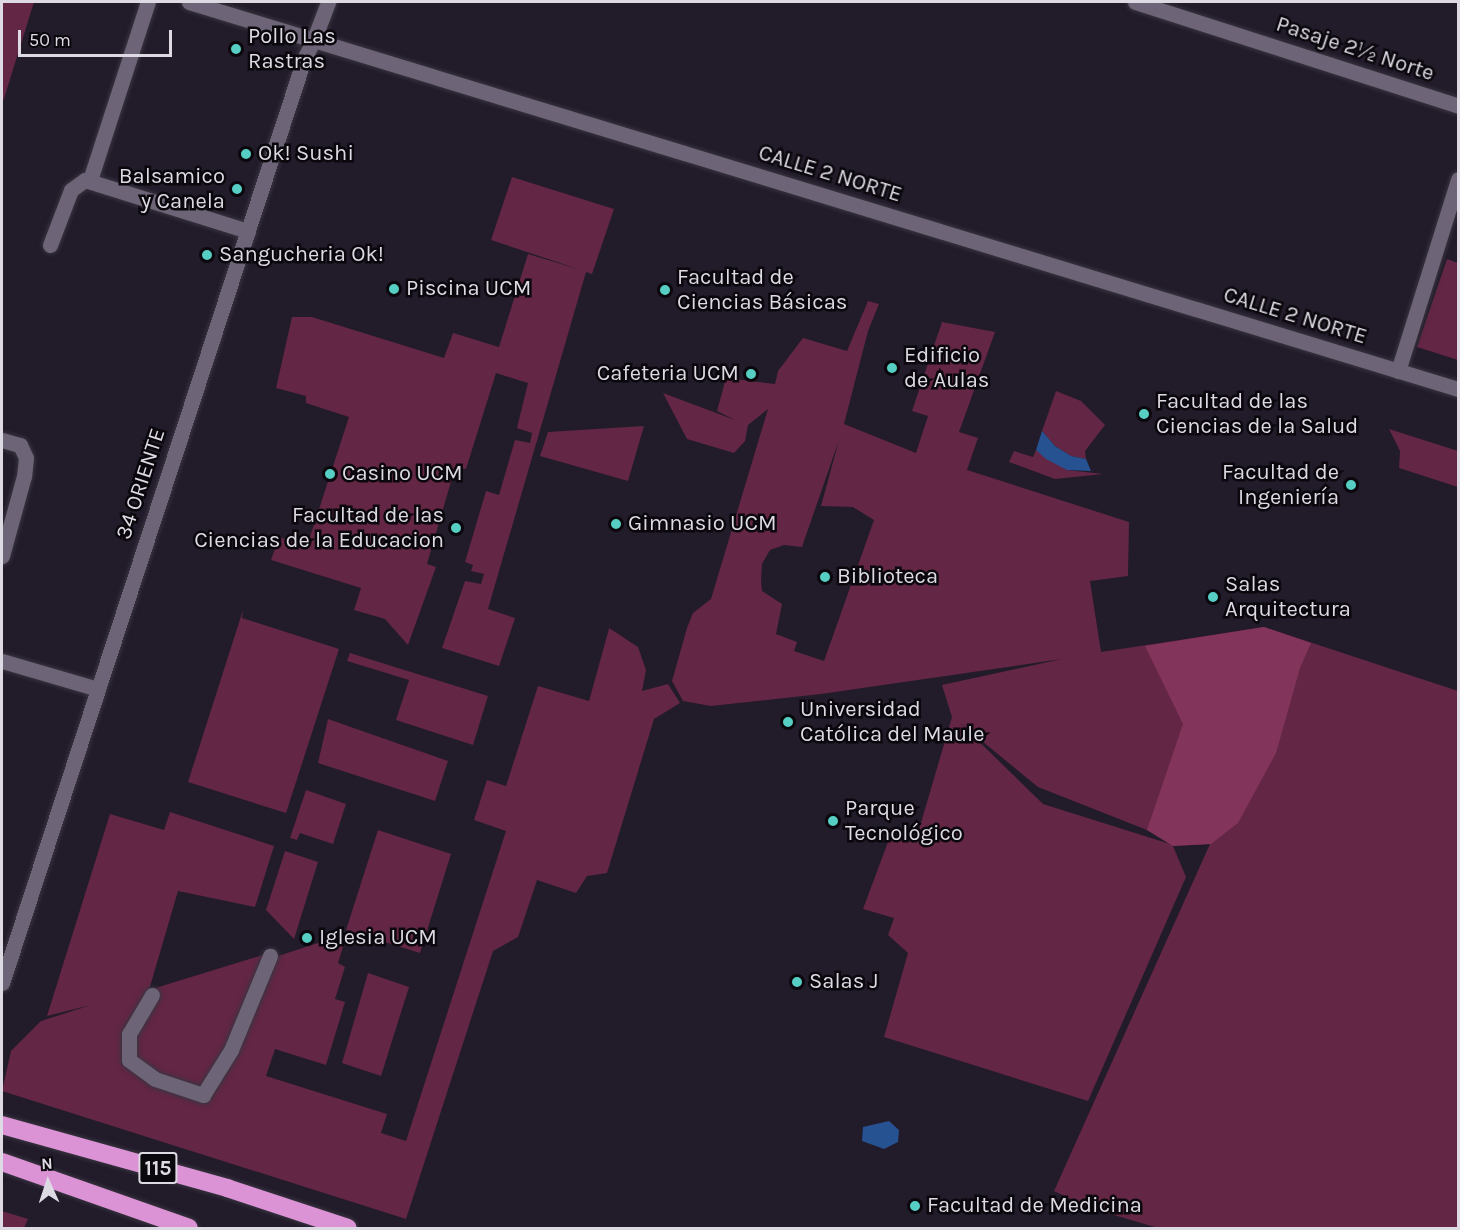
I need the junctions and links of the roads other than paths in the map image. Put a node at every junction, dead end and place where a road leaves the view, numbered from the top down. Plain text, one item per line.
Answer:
1 (148, 2) edge
2 (189, 2) edge
3 (328, 2) edge
4 (1135, 2) edge
5 (314, 39) junction
6 (1458, 106) edge
7 (1458, 179) edge
8 (90, 180) junction
9 (248, 231) junction
10 (50, 245) dead end
11 (1398, 371) junction
12 (1458, 389) edge
13 (2, 440) edge
14 (2, 556) edge
15 (2, 661) edge
16 (98, 689) junction
17 (270, 956) dead end
18 (2, 983) edge
19 (152, 995) dead end
20 (2, 1125) edge
21 (2, 1162) edge
22 (312, 1216) junction
23 (189, 1228) edge
24 (295, 1228) edge
25 (348, 1228) edge

1 - 8 street
2 - 5 street, CALLE 2 NORTE
3 - 5 street, 34 ORIENTE
4 - 6 street, Pasaje 2½ Norte
5 - 9 street, 34 ORIENTE
5 - 11 street, CALLE 2 NORTE
7 - 11 street
8 - 9 street
8 - 10 street
9 - 16 street, 34 ORIENTE
11 - 12 street, CALLE 2 NORTE
13 - 14 street
15 - 16 street
16 - 18 street, 34 ORIENTE
17 - 19 street
20 - 22 highway, 115
21 - 23 highway, 115
22 - 24 highway
22 - 25 highway, 115

